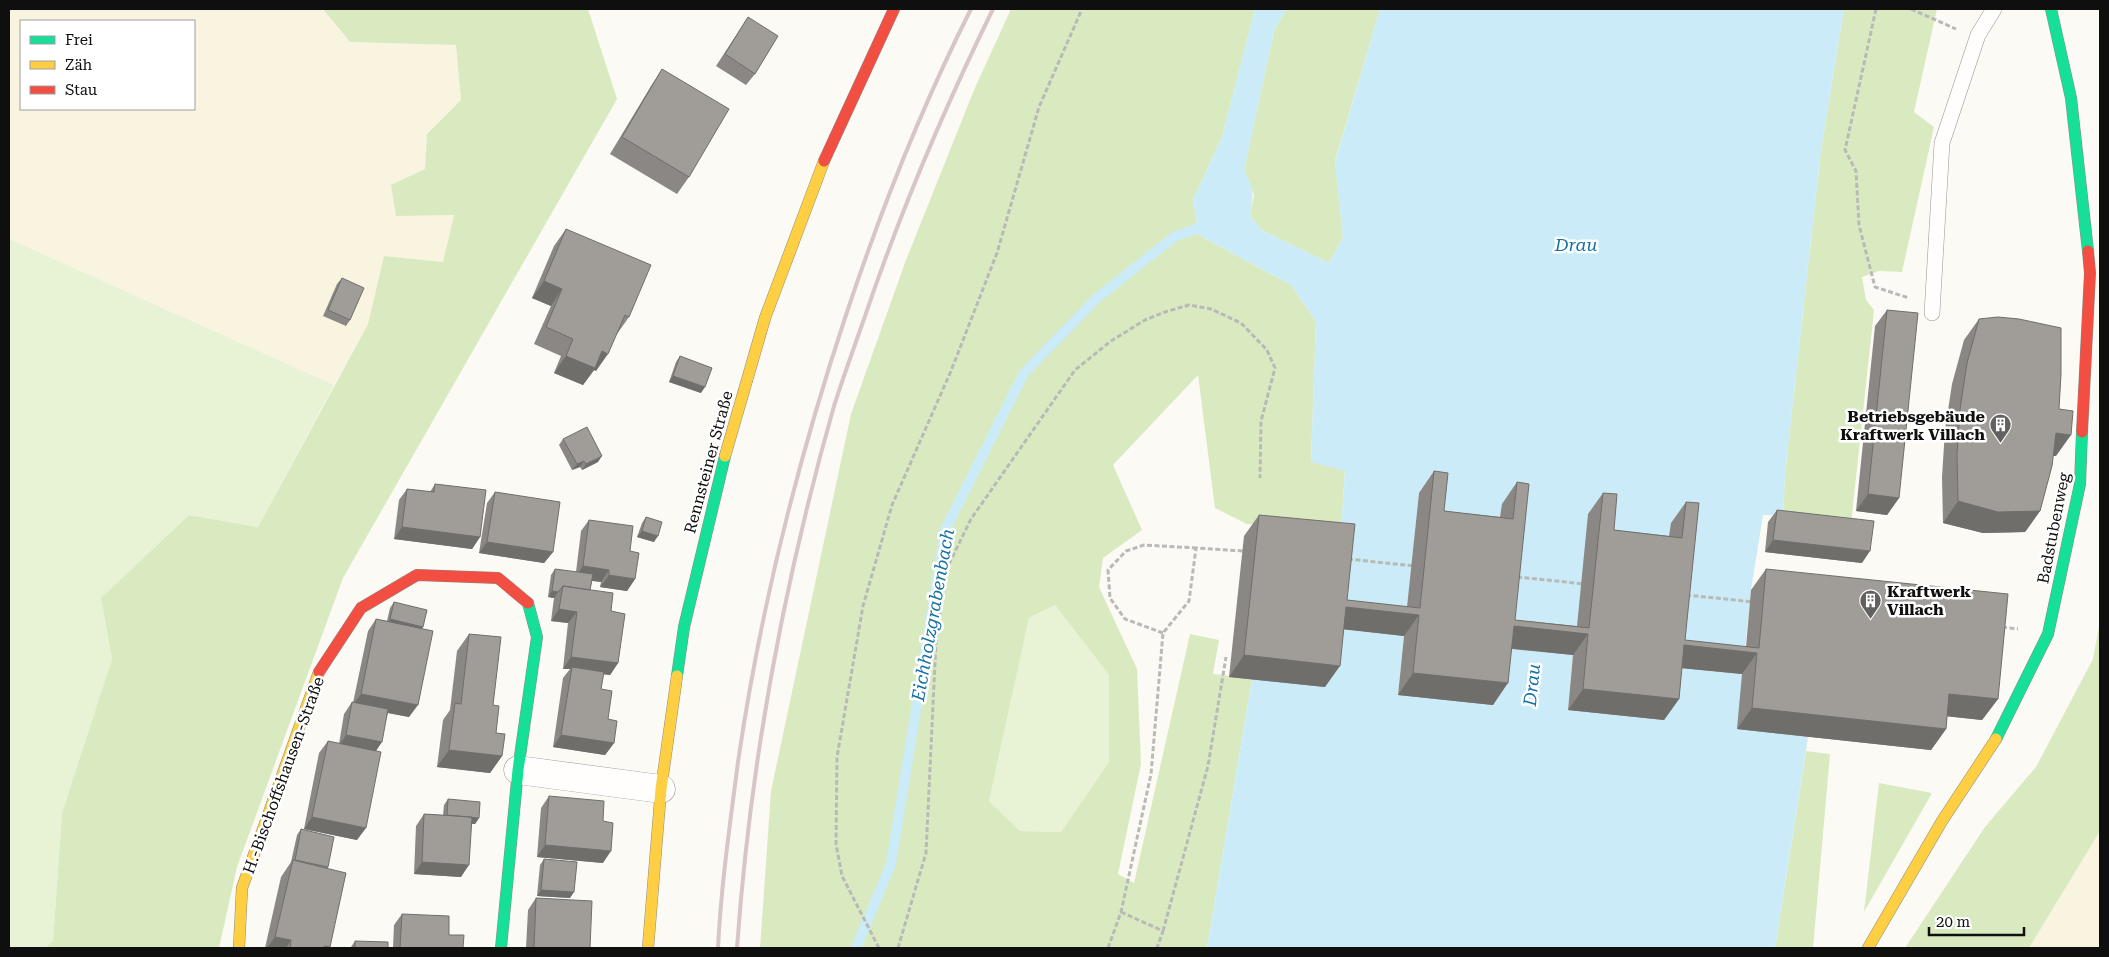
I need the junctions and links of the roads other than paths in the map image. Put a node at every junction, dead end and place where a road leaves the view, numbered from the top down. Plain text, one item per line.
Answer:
1 (894, 9) edge
2 (1994, 9) edge
3 (2051, 9) edge
4 (1932, 309) road end
5 (518, 770) junction
6 (661, 789) junction
7 (239, 948) edge
8 (501, 948) edge
9 (648, 948) edge
10 (1868, 948) edge

1 - 6 street, Rennsteiner Straße
2 - 4 lane
3 - 10 street, Badstubenweg
5 - 6 street
5 - 7 street, H.-Bischoffshausen-Straße
5 - 8 street, H.-Bischoffshausen-Straße
6 - 9 street, Rennsteiner Straße

